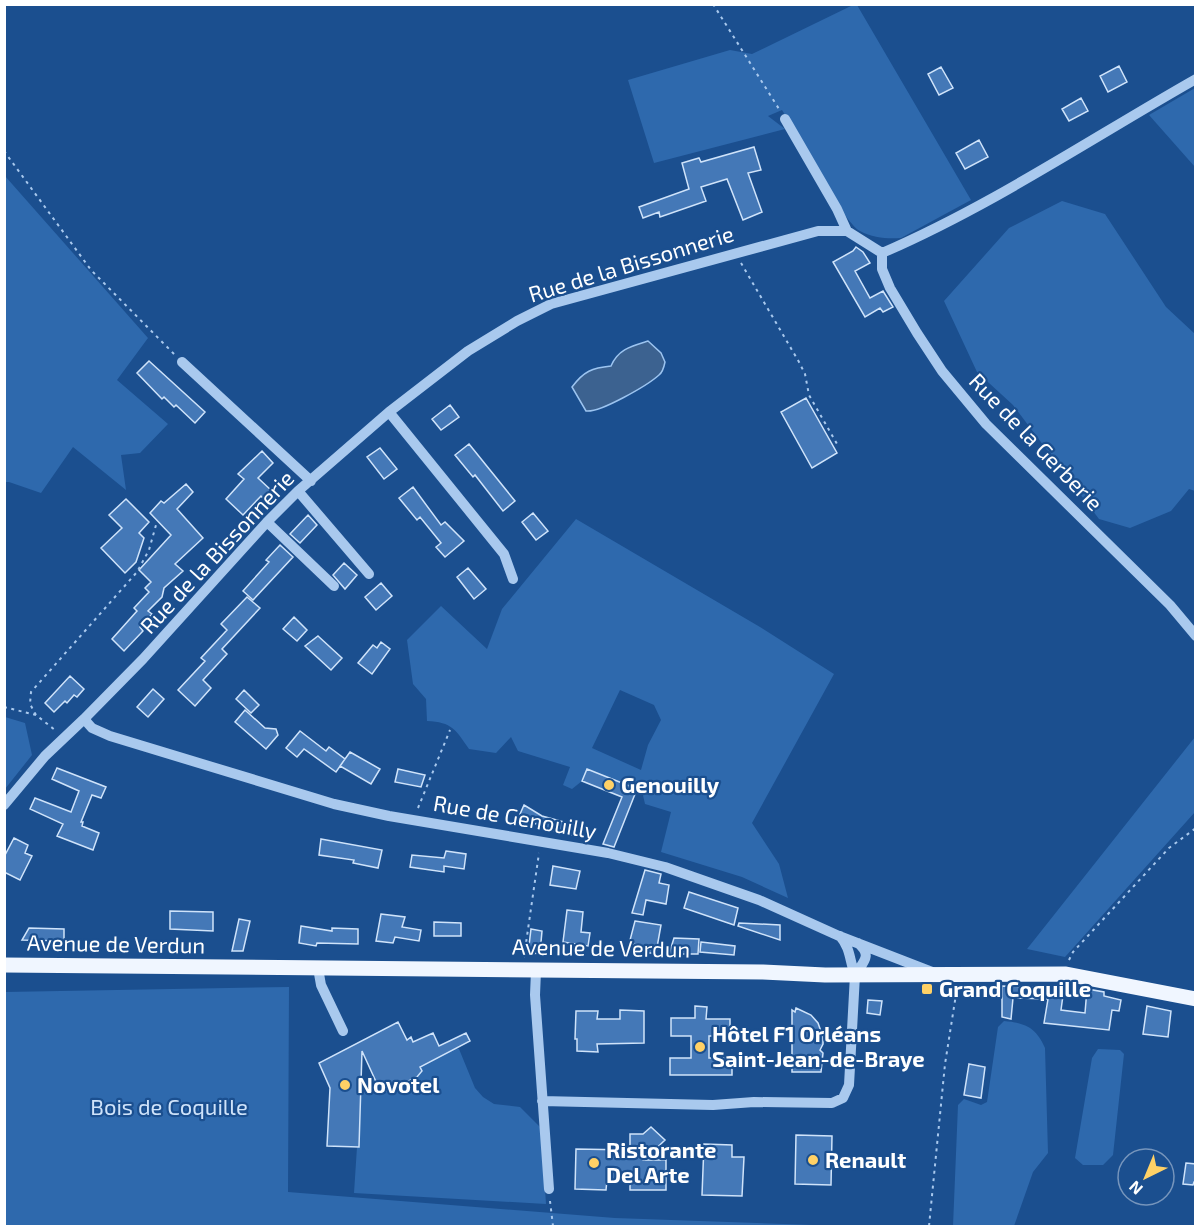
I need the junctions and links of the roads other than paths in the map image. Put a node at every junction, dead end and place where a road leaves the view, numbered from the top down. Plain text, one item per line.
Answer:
1 (1196, 79) edge
2 (785, 119) road end
3 (847, 231) junction
4 (882, 253) junction
5 (182, 362) road end
6 (389, 412) junction
7 (311, 481) junction
8 (298, 491) junction
9 (267, 522) junction
10 (369, 573) dead end
11 (513, 579) dead end
12 (334, 585) dead end
13 (1196, 636) edge
14 (84, 719) junction
15 (4, 805) edge
16 (839, 936) junction
17 (855, 941) junction
18 (4, 965) edge
19 (318, 968) junction
20 (529, 970) junction
21 (935, 973) junction
22 (855, 975) junction
23 (1196, 999) edge
24 (343, 1031) dead end
25 (542, 1101) junction
26 (549, 1189) road end

1 - 4 street
2 - 3 street
3 - 4 street
3 - 6 street, Rue de la Bissonnerie
4 - 13 street, Rue de la Gerberie
5 - 7 street
6 - 7 street, Rue de la Bissonnerie
6 - 11 street
7 - 8 street, Rue de la Bissonnerie
8 - 9 street, Rue de la Bissonnerie
8 - 10 street
9 - 12 street
9 - 14 street, Rue de la Bissonnerie
14 - 15 street, Rue de la Bissonnerie
14 - 16 street, Rue de Genouilly
16 - 17 street, Rue de Genouilly
16 - 22 street
17 - 21 street, Rue de Genouilly
17 - 22 street
18 - 19 main road, Avenue de Verdun
19 - 20 main road, Avenue de Verdun
19 - 24 street
20 - 22 main road, Avenue de Verdun
20 - 25 street
21 - 22 main road, Avenue de Verdun
21 - 23 main road, Avenue de Verdun
22 - 25 street
25 - 26 street

